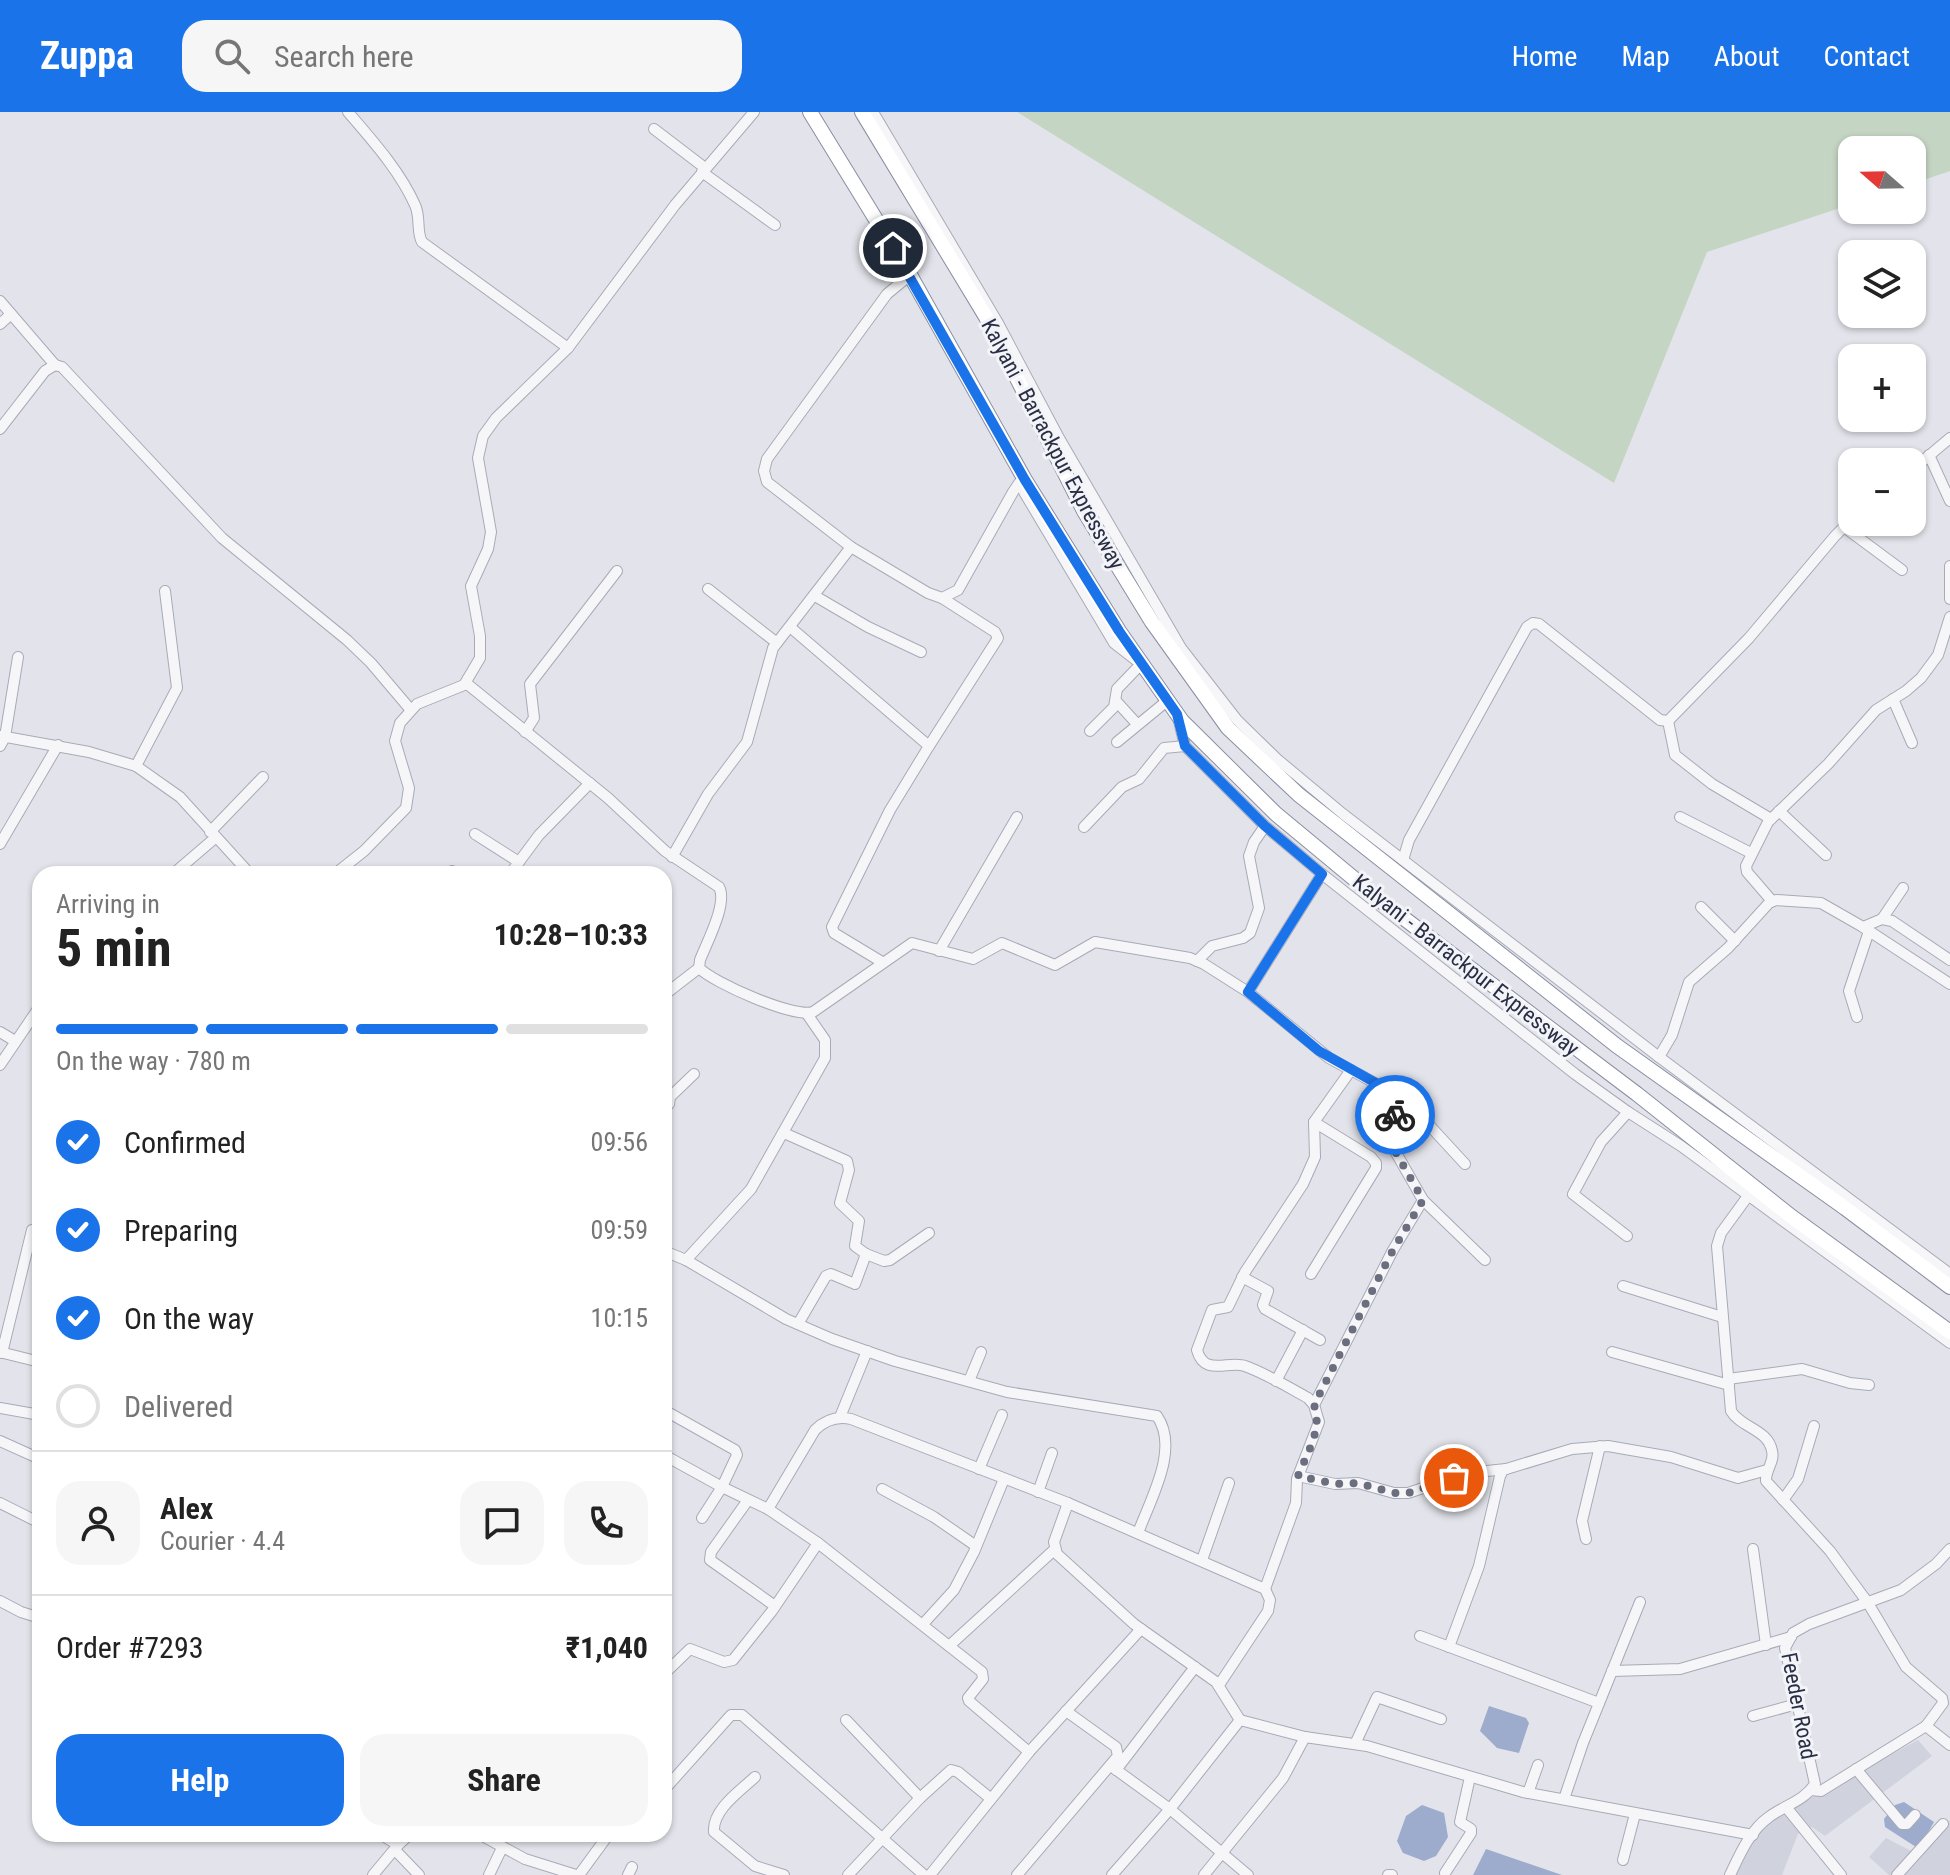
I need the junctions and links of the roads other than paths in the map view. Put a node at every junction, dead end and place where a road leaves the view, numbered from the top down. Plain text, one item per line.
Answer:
1 (348, 112) edge
2 (754, 112) edge
3 (803, 112) edge
4 (810, 112) edge
5 (862, 112) edge
6 (873, 112) edge
7 (654, 129) dead end
8 (704, 170) junction
9 (775, 225) dead end
10 (944, 237) junction
11 (907, 277) junction
12 (0, 301) edge
13 (11, 314) junction
14 (0, 324) edge
15 (568, 348) junction
16 (55, 365) junction
17 (0, 429) edge
18 (1950, 438) edge
19 (1929, 455) junction
20 (1926, 458) edge
21 (1022, 482) junction
22 (1950, 501) edge
23 (1838, 535) edge
24 (1863, 536) edge
25 (851, 547) junction
26 (1950, 566) edge
27 (1902, 570) dead end
28 (617, 571) dead end
29 (708, 589) dead end
30 (165, 591) dead end
31 (815, 596) junction
32 (942, 598) junction
33 (1950, 599) edge
34 (1950, 618) edge
35 (790, 627) junction
36 (777, 643) junction
37 (921, 652) dead end
38 (18, 657) dead end
39 (1141, 664) junction
40 (466, 683) junction
41 (1893, 699) junction
42 (1167, 701) junction
43 (1117, 702) junction
44 (410, 709) junction
45 (1177, 714) junction
46 (1668, 721) junction
47 (1137, 724) junction
48 (1090, 731) dead end
49 (525, 732) junction
50 (2, 740) edge
51 (1117, 742) dead end
52 (1912, 743) dead end
53 (58, 745) junction
54 (929, 746) junction
55 (1185, 746) junction
56 (136, 766) junction
57 (263, 777) dead end
58 (590, 783) junction
59 (1775, 815) junction
60 (1017, 817) dead end
61 (1680, 817) dead end
62 (1265, 826) junction
63 (1084, 827) dead end
64 (475, 834) dead end
65 (213, 835) junction
66 (0, 844) edge
67 (1751, 853) junction
68 (1826, 855) dead end
69 (672, 857) junction
70 (1403, 860) junction
71 (519, 862) junction
72 (181, 866) edge
73 (242, 866) edge
74 (345, 866) edge
75 (516, 866) edge
76 (1322, 874) junction
77 (1903, 888) dead end
78 (1772, 901) junction
79 (1701, 907) dead end
80 (1882, 919) junction
81 (1866, 929) junction
82 (1735, 941) junction
83 (939, 951) junction
84 (1950, 960) edge
85 (1197, 961) junction
86 (882, 962) junction
87 (699, 968) junction
88 (1950, 984) edge
89 (672, 989) edge
90 (1248, 992) junction
91 (807, 1014) junction
92 (32, 1017) edge
93 (1857, 1017) dead end
94 (0, 1032) edge
95 (15, 1041) junction
96 (1659, 1057) junction
97 (0, 1065) edge
98 (1351, 1070) junction
99 (694, 1074) dead end
100 (672, 1095) edge
101 (1406, 1100) junction
102 (1628, 1112) junction
103 (1314, 1122) junction
104 (784, 1133) junction
105 (1465, 1164) dead end
106 (1748, 1196) junction
107 (1423, 1200) junction
108 (32, 1230) dead end
109 (929, 1233) dead end
110 (1627, 1236) dead end
111 (672, 1254) edge
112 (866, 1254) junction
113 (686, 1260) junction
114 (1485, 1260) dead end
115 (1311, 1274) dead end
116 (1950, 1274) edge
117 (1242, 1277) junction
118 (1623, 1286) dead end
119 (1950, 1287) edge
120 (1722, 1317) junction
121 (798, 1324) junction
122 (1303, 1330) junction
123 (1950, 1332) edge
124 (1320, 1340) dead end
125 (1950, 1343) edge
126 (867, 1351) junction
127 (981, 1352) dead end
128 (1612, 1352) dead end
129 (1, 1353) edge
130 (32, 1360) edge
131 (969, 1381) junction
132 (1276, 1381) junction
133 (1728, 1382) junction
134 (1869, 1385) dead end
135 (1314, 1405) junction
136 (0, 1408) edge
137 (32, 1414) edge
138 (672, 1415) edge
139 (1002, 1415) dead end
140 (840, 1417) junction
141 (1814, 1426) dead end
142 (0, 1441) edge
143 (1600, 1446) junction
144 (1052, 1453) dead end
145 (32, 1455) edge
146 (672, 1459) edge
147 (979, 1469) junction
148 (1506, 1469) junction
149 (1767, 1470) junction
150 (1298, 1476) junction
151 (1004, 1479) junction
152 (1229, 1483) dead end
153 (722, 1487) junction
154 (882, 1489) dead end
155 (1038, 1492) junction
156 (748, 1500) junction
157 (1783, 1500) junction
158 (0, 1503) edge
159 (1068, 1503) junction
160 (768, 1509) junction
161 (702, 1518) dead end
162 (32, 1519) edge
163 (1138, 1533) junction
164 (1586, 1539) dead end
165 (818, 1543) junction
166 (976, 1546) junction
167 (1753, 1549) dead end
168 (1950, 1549) edge
169 (1054, 1550) junction
170 (1202, 1560) junction
171 (1265, 1589) junction
172 (0, 1601) edge
173 (1640, 1602) dead end
174 (1868, 1603) junction
175 (775, 1606) junction
176 (32, 1615) edge
177 (923, 1624) junction
178 (1141, 1629) junction
179 (1420, 1636) dead end
180 (1791, 1637) junction
181 (1766, 1645) junction
182 (949, 1646) junction
183 (1449, 1647) junction
184 (672, 1666) edge
185 (1195, 1667) junction
186 (1612, 1671) junction
187 (1219, 1685) junction
188 (1599, 1703) junction
189 (1797, 1704) junction
190 (1066, 1711) junction
191 (1753, 1716) dead end
192 (1441, 1719) dead end
193 (846, 1720) dead end
194 (1240, 1720) junction
195 (1926, 1726) junction
196 (1305, 1737) junction
197 (1355, 1744) junction
198 (1950, 1745) edge
199 (1029, 1752) junction
200 (1538, 1765) dead end
201 (1113, 1768) junction
202 (1856, 1769) junction
203 (755, 1777) dead end
204 (1470, 1777) junction
205 (672, 1781) edge
206 (1811, 1790) junction
207 (1528, 1793) junction
208 (920, 1798) junction
209 (990, 1798) junction
210 (1564, 1799) junction
211 (1786, 1807) junction
212 (1170, 1809) junction
213 (1635, 1814) junction
214 (1915, 1815) dead end
215 (1943, 1824) dead end
216 (1753, 1835) junction
217 (882, 1840) junction
218 (389, 1842) edge
219 (402, 1842) edge
220 (492, 1842) edge
221 (603, 1842) edge
222 (396, 1848) junction
223 (502, 1848) junction
224 (1223, 1854) junction
225 (1623, 1860) dead end
226 (1445, 1873) dead end
227 (373, 1875) edge
228 (419, 1875) edge
229 (489, 1875) edge
230 (577, 1875) edge
231 (784, 1875) edge
232 (848, 1875) edge
233 (924, 1875) edge
234 (930, 1875) edge
235 (1017, 1875) edge
236 (1112, 1875) edge
237 (1204, 1875) edge
238 (1248, 1875) edge
239 (1730, 1875) edge
240 (1841, 1875) edge
241 (1897, 1875) edge

1 - 15 street
2 - 8 street
3 - 11 street
4 - 11 highway, Kalyani - Barrackpur Expressway
5 - 10 highway, Kalyani - Barrackpur Expressway
6 - 10 street
7 - 8 street
8 - 9 street
8 - 15 street
10 - 70 street
10 - 119 highway, Kalyani - Barrackpur Expressway
11 - 21 highway, Kalyani - Barrackpur Expressway
11 - 25 street
12 - 13 street
13 - 14 street
13 - 16 street
15 - 40 street
16 - 17 street
16 - 44 street
18 - 19 street
19 - 20 street
19 - 22 street
21 - 32 street
21 - 39 highway, Kalyani - Barrackpur Expressway
23 - 46 street
24 - 27 street
25 - 31 street
25 - 32 street
26 - 33 street
28 - 49 street
29 - 36 street
30 - 56 street
31 - 35 street
31 - 37 street
32 - 54 street
34 - 41 street
35 - 36 street
35 - 54 street
36 - 69 street
38 - 50 street
39 - 42 highway, Kalyani - Barrackpur Expressway
39 - 43 street
40 - 44 street
40 - 49 street
41 - 52 street
41 - 59 street
42 - 45 highway, Kalyani - Barrackpur Expressway
42 - 47 street
43 - 47 street
43 - 48 street
44 - 74 street
45 - 55 street
45 - 123 highway, Kalyani - Barrackpur Expressway
46 - 59 street
46 - 70 street
47 - 51 street
49 - 58 street
50 - 53 street
53 - 56 street
53 - 66 street
54 - 86 street
55 - 62 street
55 - 63 street
56 - 65 street
57 - 65 street
58 - 69 street
58 - 71 street
59 - 67 street
59 - 68 street
60 - 83 street
61 - 67 street
62 - 76 street
62 - 85 street
64 - 71 street
65 - 72 street
65 - 73 street
67 - 78 street
69 - 87 street
70 - 96 street
71 - 75 street
76 - 90 street
76 - 102 street
77 - 80 street
78 - 81 street
78 - 82 street
79 - 82 street
80 - 81 street
80 - 84 street
81 - 88 street
81 - 93 street
82 - 96 street
83 - 85 street
83 - 86 street
85 - 90 street
86 - 91 street
87 - 89 street
87 - 91 street
90 - 98 street
91 - 104 street
92 - 95 street
94 - 95 street
95 - 97 street
96 - 116 street
98 - 101 street
98 - 103 street
99 - 100 street
101 - 105 street
101 - 107 street
102 - 106 street
102 - 110 street
103 - 115 street
103 - 117 street
104 - 112 street
104 - 113 street
106 - 120 street
106 - 125 street
107 - 114 street
107 - 135 street
108 - 129 street
109 - 112 street
111 - 113 street
112 - 121 street
113 - 121 street
117 - 122 street
117 - 132 street
118 - 120 street
120 - 133 street
121 - 126 street
122 - 124 street
122 - 132 street
126 - 131 street
126 - 140 street
127 - 131 street
128 - 133 street
129 - 130 street
131 - 163 street
132 - 135 street
133 - 134 street
133 - 149 street
135 - 150 street
136 - 137 street
138 - 153 street
139 - 147 street
140 - 147 street
140 - 160 street
141 - 157 street
142 - 145 street
143 - 148 street
143 - 149 street
143 - 164 street
144 - 155 street
146 - 153 street
147 - 151 street
148 - 150 street
148 - 183 street
149 - 157 street
150 - 171 street
151 - 155 street
151 - 166 street
152 - 170 street
153 - 156 street
153 - 161 street
154 - 166 street
155 - 159 street
156 - 160 street
156 - 175 street
157 - 174 street
158 - 162 street
159 - 163 street
159 - 169 street
160 - 165 street
163 - 170 street
165 - 175 street
165 - 177 street
166 - 177 street
167 - 181 street
168 - 174 street, Feeder Road
169 - 178 street
169 - 182 street
170 - 171 street
171 - 187 street
172 - 176 street
173 - 186 street
174 - 180 street, Feeder Road
174 - 195 street
175 - 184 street
177 - 182 street
178 - 185 street
178 - 190 street
179 - 183 street
180 - 181 street
180 - 189 street, Feeder Road
181 - 186 street
182 - 199 street
183 - 188 street
185 - 187 street
185 - 201 street
186 - 188 street
187 - 194 street
188 - 210 street
189 - 191 street
189 - 206 street, Feeder Road
190 - 199 street
190 - 201 street
192 - 197 street
193 - 208 street
194 - 196 street
194 - 212 street
195 - 198 street
195 - 202 street
196 - 197 street
196 - 224 street
197 - 204 street
199 - 209 street
200 - 207 street
201 - 212 street
201 - 235 street
202 - 206 street
202 - 214 street
203 - 231 street
204 - 207 street
204 - 226 street
205 - 217 street
206 - 211 street, Feeder Road
207 - 210 street
208 - 209 street
208 - 217 street
209 - 234 street
210 - 213 street
211 - 216 street, Feeder Road
211 - 240 street
212 - 224 street
212 - 236 street
213 - 216 street
213 - 225 street
215 - 241 street
216 - 239 street, Feeder Road
217 - 232 street
217 - 233 street
218 - 222 street
219 - 222 street
220 - 223 street
221 - 230 street
222 - 227 street
222 - 228 street
223 - 229 street
223 - 230 street
224 - 237 street
224 - 238 street

